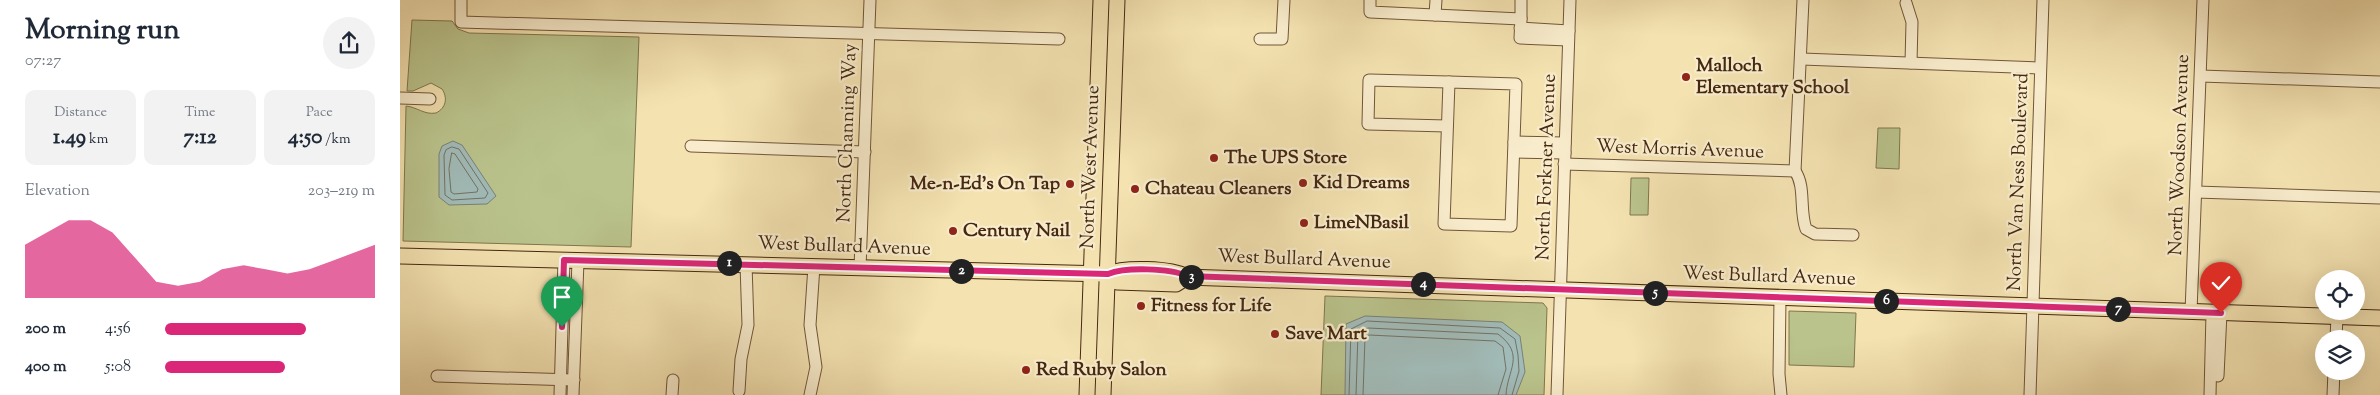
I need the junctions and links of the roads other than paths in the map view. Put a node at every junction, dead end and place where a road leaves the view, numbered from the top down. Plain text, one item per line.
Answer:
1 (461, 0) edge
2 (870, 0) edge
3 (1101, 0) edge
4 (1107, 0) edge
5 (1117, 0) edge
6 (1284, 0) edge
7 (1436, 0) edge
8 (1521, 0) edge
9 (1570, 0) edge
10 (1803, 0) edge
11 (2042, 0) edge
12 (2203, 0) edge
13 (1906, 3) dead end
14 (1370, 6) edge
15 (1435, 15) junction
16 (1520, 28) junction
17 (869, 34) junction
18 (1568, 36) junction
19 (1059, 39) dead end
20 (1260, 39) dead end
21 (1802, 59) junction
22 (1911, 63) junction
23 (2040, 68) junction
24 (1115, 71) junction
25 (2201, 76) junction
26 (1449, 82) junction
27 (2380, 82) edge
28 (400, 98) edge
29 (430, 99) dead end
30 (1447, 126) junction
31 (691, 146) dead end
32 (1514, 147) junction
33 (865, 152) junction
34 (1565, 153) junction
35 (1795, 171) junction
36 (2196, 192) junction
37 (2380, 198) edge
38 (1853, 235) dead end
39 (400, 256) edge
40 (571, 260) junction
41 (746, 264) junction
42 (814, 266) junction
43 (860, 268) junction
44 (1091, 273) junction
45 (1108, 274) junction
46 (1560, 290) junction
47 (1780, 298) junction
48 (2032, 306) junction
49 (2191, 312) junction
50 (2216, 313) junction
51 (2315, 315) edge
52 (2365, 317) edge
53 (2380, 318) edge
54 (437, 376) dead end
55 (2214, 378) junction
56 (560, 379) junction
57 (574, 380) junction
58 (673, 380) dead end
59 (2334, 380) edge
60 (739, 391) dead end
61 (560, 395) edge
62 (573, 395) edge
63 (672, 395) edge
64 (810, 395) edge
65 (1087, 395) edge
66 (1103, 395) edge
67 (1557, 395) edge
68 (1781, 395) edge
69 (2030, 395) edge
70 (2210, 395) edge
71 (2218, 395) edge
72 (2333, 395) edge

1 - 17 street
2 - 17 street, North Channing Way
3 - 44 main road, North West Avenue
4 - 24 main road
5 - 24 main road, North West Avenue
6 - 20 street
7 - 15 street
8 - 16 street
9 - 18 street, North Forkner Avenue
10 - 21 street
11 - 23 street, North Van Ness Boulevard
12 - 25 street, North Woodson Avenue
13 - 22 street
14 - 15 street
15 - 16 street
16 - 18 street
17 - 19 street
17 - 33 street, North Channing Way
18 - 34 street, North Forkner Avenue
21 - 22 street
21 - 35 street
22 - 23 street
23 - 48 street, North Van Ness Boulevard
24 - 45 main road, North West Avenue
25 - 27 street
25 - 36 street, North Woodson Avenue
26 - 30 street
26 - 30 street
26 - 32 street
28 - 29 street
30 - 32 street
31 - 33 street
32 - 34 street, West Morris Avenue
33 - 43 street, North Channing Way
34 - 35 street, West Morris Avenue
34 - 46 street, North Forkner Avenue
35 - 38 street
36 - 37 street
36 - 49 street, North Woodson Avenue
39 - 40 main road, West Bullard Avenue
40 - 41 main road, West Bullard Avenue
40 - 56 street
40 - 57 street
41 - 42 main road, West Bullard Avenue
41 - 60 street
42 - 43 main road, West Bullard Avenue
42 - 64 street
43 - 44 main road, West Bullard Avenue
44 - 45 main road, West Bullard Avenue
44 - 65 main road, North West Avenue
45 - 46 main road, West Bullard Avenue
45 - 66 main road, North West Avenue
46 - 47 main road, West Bullard Avenue
46 - 67 street, North Forkner Avenue
47 - 48 main road, West Bullard Avenue
47 - 68 street
48 - 49 main road, West Bullard Avenue
48 - 69 street, North Van Ness Boulevard
49 - 50 main road, West Bullard Avenue
50 - 51 main road, West Bullard Avenue
50 - 55 street
52 - 53 main road, West Bullard Avenue
54 - 56 street
55 - 70 street
55 - 71 street
56 - 57 street
56 - 61 street
57 - 62 street
58 - 63 street
59 - 72 street

